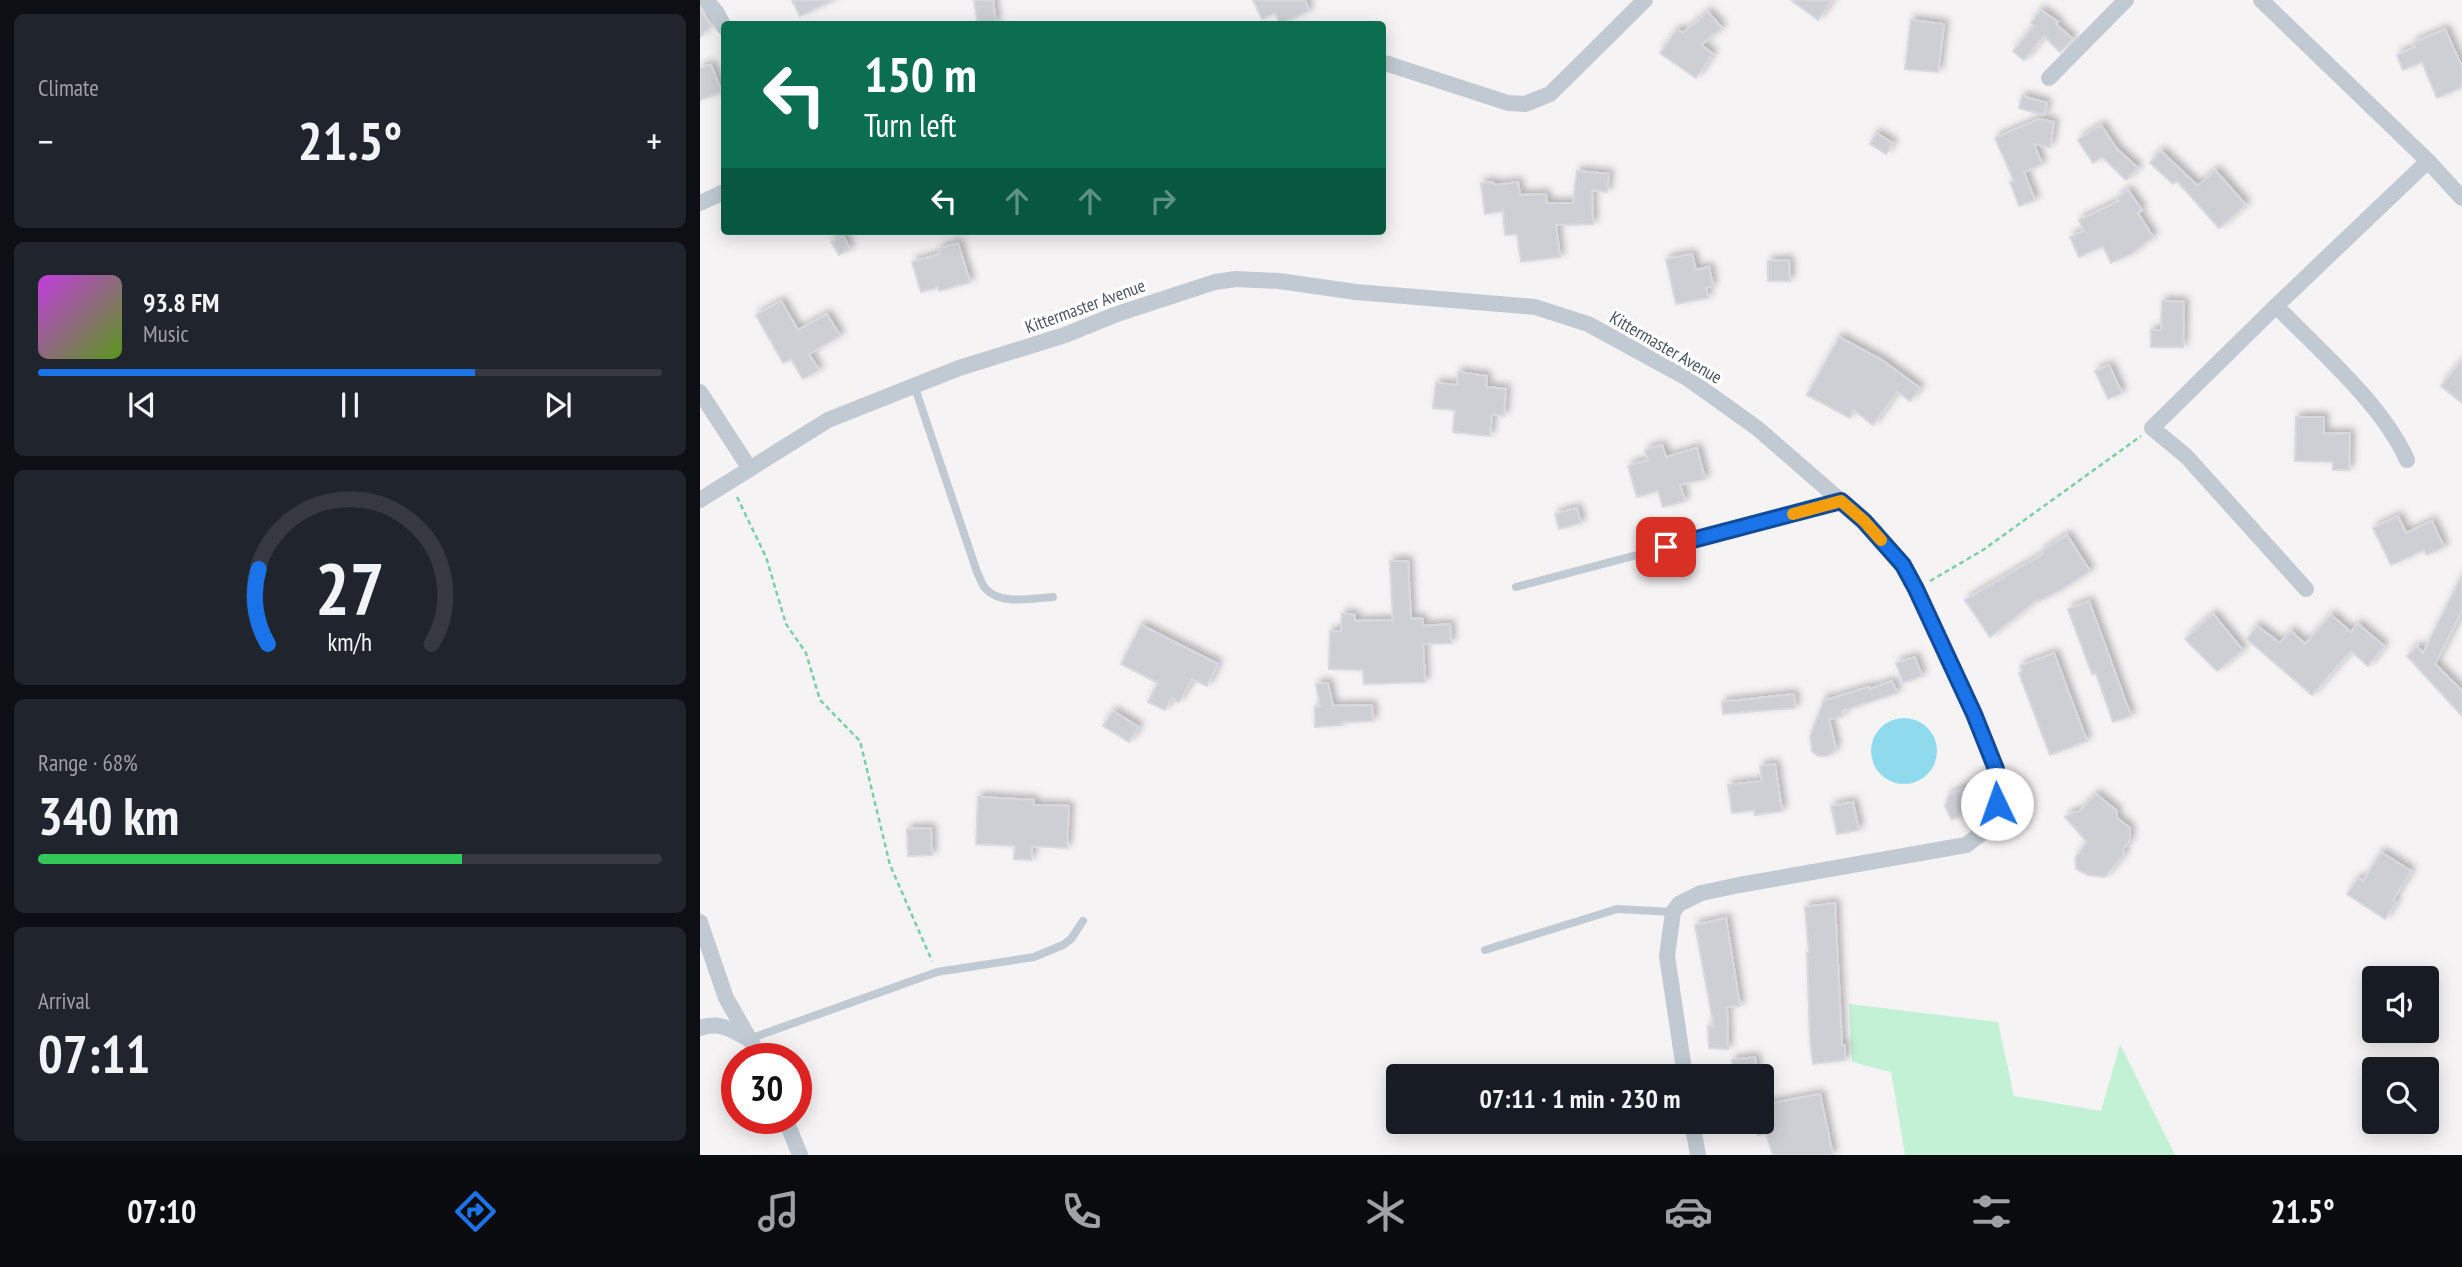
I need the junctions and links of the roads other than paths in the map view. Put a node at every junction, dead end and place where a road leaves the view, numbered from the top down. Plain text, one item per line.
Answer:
1 (706, 0) edge
2 (1645, 0) edge
3 (2126, 0) edge
4 (2261, 0) edge
5 (721, 21) edge
6 (1386, 63) edge
7 (2049, 78) dead end
8 (2428, 161) junction
9 (721, 193) edge
10 (2462, 198) edge
11 (700, 203) edge
12 (2276, 306) junction
13 (914, 385) junction
14 (700, 392) edge
15 (2407, 460) dead end
16 (750, 469) junction
17 (700, 500) edge
18 (1841, 501) junction
19 (1516, 587) dead end
20 (2306, 589) dead end
21 (1053, 597) dead end
22 (1673, 912) junction
23 (1083, 921) dead end
24 (700, 922) edge
25 (1485, 950) dead end
26 (700, 1028) edge
27 (748, 1038) junction
28 (751, 1043) edge
29 (1683, 1064) edge
30 (791, 1134) edge
31 (1694, 1134) edge
32 (800, 1155) edge
33 (1698, 1155) edge

1 - 5 street
2 - 6 street
3 - 7 street
4 - 8 street
8 - 10 street
8 - 12 street
9 - 11 street
12 - 15 street
12 - 20 street
13 - 16 street, Kittermaster Avenue
13 - 18 street, Kittermaster Avenue
13 - 21 lane
14 - 16 street
16 - 17 street, Kittermaster Avenue
18 - 19 lane
18 - 22 street, Kittermaster Avenue
22 - 25 lane
22 - 29 street
23 - 27 lane
24 - 27 street
26 - 27 street
27 - 28 street
30 - 32 street
31 - 33 street

